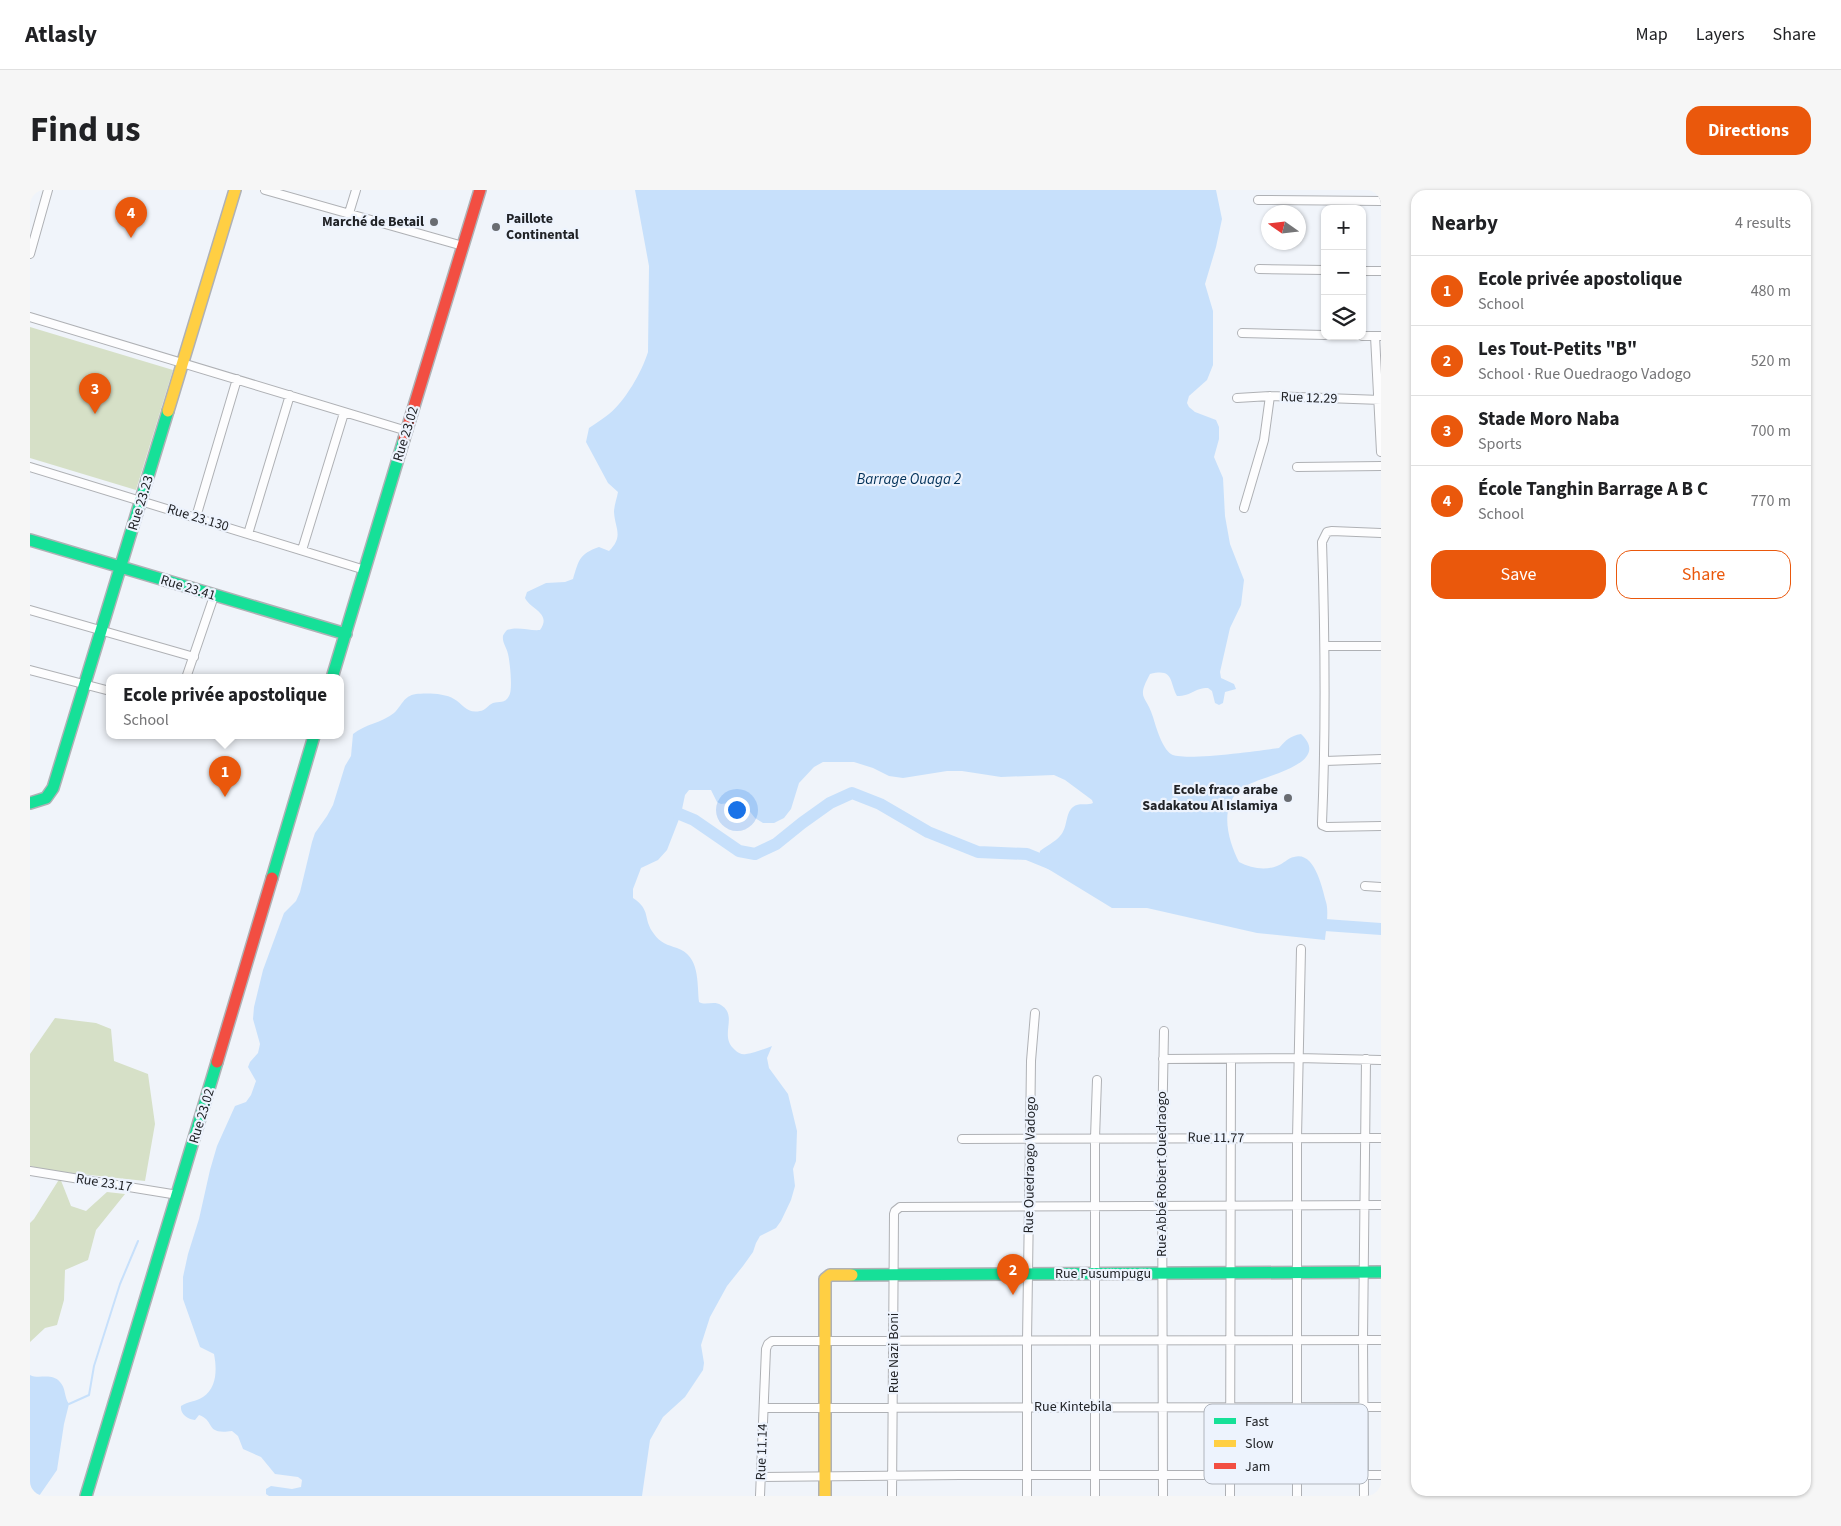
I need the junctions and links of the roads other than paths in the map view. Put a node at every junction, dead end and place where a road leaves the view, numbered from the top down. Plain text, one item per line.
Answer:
1 (48, 190) edge
2 (235, 190) edge
3 (264, 190) edge
4 (356, 190) edge
5 (480, 190) edge
6 (292, 194) edge
7 (1258, 200) dead end
8 (1381, 202) edge
9 (349, 213) junction
10 (463, 246) junction
11 (30, 254) edge
12 (1259, 270) dead end
13 (1321, 270) edge
14 (1366, 271) edge
15 (1381, 271) edge
16 (30, 317) edge
17 (1242, 333) dead end
18 (1321, 335) edge
19 (1378, 336) edge
20 (183, 363) junction
21 (237, 379) junction
22 (290, 395) junction
23 (1270, 396) junction
24 (1237, 398) dead end
25 (1379, 400) edge
26 (344, 412) junction
27 (407, 431) junction
28 (1381, 452) edge
29 (1381, 466) edge
30 (30, 467) edge
31 (1297, 467) dead end
32 (142, 501) junction
33 (1244, 508) dead end
34 (196, 517) junction
35 (1381, 533) edge
36 (248, 534) junction
37 (30, 540) edge
38 (302, 550) junction
39 (122, 568) junction
40 (365, 570) junction
41 (214, 596) junction
42 (30, 610) edge
43 (102, 631) junction
44 (346, 634) junction
45 (1326, 646) junction
46 (1381, 646) edge
47 (194, 658) junction
48 (30, 670) edge
49 (188, 674) edge
50 (333, 674) edge
51 (84, 684) junction
52 (106, 690) edge
53 (313, 739) edge
54 (1381, 759) edge
55 (1325, 761) junction
56 (30, 803) edge
57 (1381, 826) edge
58 (1364, 886) dead end
59 (1381, 887) edge
60 (1301, 949) dead end
61 (1035, 1014) dead end
62 (1164, 1031) dead end
63 (1298, 1058) junction
64 (1163, 1059) junction
65 (1231, 1059) junction
66 (1366, 1059) junction
67 (1381, 1060) edge
68 (1097, 1080) dead end
69 (1162, 1137) junction
70 (1030, 1138) junction
71 (1095, 1138) junction
72 (1230, 1138) junction
73 (1297, 1138) junction
74 (1366, 1138) junction
75 (1381, 1138) edge
76 (962, 1139) dead end
77 (30, 1171) edge
78 (178, 1195) junction
79 (1298, 1205) junction
80 (1162, 1206) junction
81 (1230, 1206) junction
82 (1364, 1206) junction
83 (1381, 1206) edge
84 (1029, 1207) junction
85 (1095, 1207) junction
86 (1230, 1272) junction
87 (1296, 1272) junction
88 (1364, 1272) junction
89 (1381, 1272) edge
90 (1028, 1274) junction
91 (1095, 1274) junction
92 (1162, 1274) junction
93 (894, 1276) junction
94 (1162, 1339) junction
95 (1229, 1339) junction
96 (1297, 1339) junction
97 (1094, 1340) junction
98 (1363, 1340) junction
99 (1381, 1340) edge
100 (826, 1341) junction
101 (893, 1341) junction
102 (1027, 1341) junction
103 (1229, 1404) edge
104 (1298, 1404) edge
105 (1363, 1404) edge
106 (827, 1406) junction
107 (894, 1407) junction
108 (1027, 1407) junction
109 (1095, 1407) junction
110 (1162, 1407) junction
111 (1204, 1407) edge
112 (1368, 1407) edge
113 (1381, 1407) edge
114 (764, 1408) junction
115 (1163, 1474) junction
116 (1204, 1474) edge
117 (825, 1475) junction
118 (1028, 1475) junction
119 (1094, 1475) junction
120 (1368, 1475) edge
121 (1381, 1475) edge
122 (760, 1476) junction
123 (892, 1476) junction
124 (86, 1496) edge
125 (760, 1496) edge
126 (826, 1496) edge
127 (892, 1496) edge
128 (1028, 1496) edge
129 (1095, 1496) edge
130 (1163, 1496) edge

1 - 11 street
2 - 20 street, Rue 23.23
3 - 6 street
4 - 9 street
5 - 10 street, Rue 23.02
6 - 9 street
7 - 8 street
9 - 10 street
10 - 27 street, Rue 23.02
12 - 13 street
14 - 15 street
16 - 20 street
17 - 18 street
19 - 25 street
20 - 21 street
20 - 32 street, Rue 23.23
21 - 22 street
21 - 34 street
22 - 26 street
22 - 36 street
23 - 24 street, Rue 12.29
23 - 25 street, Rue 12.29
23 - 33 street
25 - 28 street
26 - 27 street
26 - 38 street
27 - 40 street, Rue 23.02
29 - 31 street
30 - 32 street, Rue 23.130
32 - 34 street, Rue 23.130
32 - 39 street, Rue 23.23
34 - 36 street, Rue 23.130
35 - 45 street
36 - 38 street, Rue 23.130
37 - 39 street, Rue 23.41
38 - 40 street, Rue 23.130
39 - 41 street, Rue 23.41
39 - 43 street, Rue 23.23
40 - 44 street, Rue 23.02
41 - 44 street, Rue 23.41
41 - 47 street
42 - 43 street
43 - 47 street
43 - 51 street, Rue 23.23
44 - 50 street, Rue 23.02
45 - 46 street
45 - 55 street
47 - 49 street
48 - 51 street
51 - 52 street
51 - 56 street, Rue 23.23
53 - 78 street, Rue 23.02
54 - 55 street
55 - 57 street
58 - 59 street
60 - 63 street
61 - 70 street, Rue Ouedraogo Vadogo
62 - 64 street, Rue Abbé Robert Ouedraogo
63 - 65 street
63 - 66 street
63 - 73 street
64 - 65 street
64 - 69 street, Rue Abbé Robert Ouedraogo
65 - 72 street
66 - 67 street
66 - 74 street
68 - 71 street
69 - 71 street, Rue 11.77
69 - 72 street, Rue 11.77
69 - 80 street, Rue Abbé Robert Ouedraogo
70 - 71 street, Rue 11.77
70 - 76 street, Rue 11.77
70 - 84 street, Rue Ouedraogo Vadogo
71 - 85 street
72 - 73 street, Rue 11.77
72 - 81 street
73 - 74 street, Rue 11.77
73 - 79 street
74 - 75 street, Rue 11.77
74 - 82 street
77 - 78 street, Rue 23.17
78 - 124 street, Rue 23.02
79 - 81 street
79 - 82 street
79 - 87 street
80 - 81 street
80 - 85 street
80 - 92 street, Rue Abbé Robert Ouedraogo
81 - 86 street
82 - 83 street
82 - 88 street
84 - 85 street
84 - 90 street, Rue Ouedraogo Vadogo
84 - 93 street, Rue Nazi Boni
85 - 91 street
86 - 87 street, Rue Pusumpugu
86 - 92 street, Rue Pusumpugu
86 - 95 street
87 - 88 street, Rue Pusumpugu
87 - 96 street
88 - 89 street, Rue Pusumpugu
88 - 98 street
90 - 91 street, Rue Pusumpugu
90 - 93 street, Rue Pusumpugu
90 - 102 street, Rue Ouedraogo Vadogo
91 - 92 street, Rue Pusumpugu
91 - 97 street
92 - 94 street, Rue Abbé Robert Ouedraogo
93 - 100 street, Rue Pusumpugu
93 - 101 street, Rue Nazi Boni
94 - 95 street
94 - 97 street
94 - 110 street, Rue Abbé Robert Ouedraogo
95 - 96 street
95 - 103 street
96 - 98 street
96 - 104 street
97 - 102 street
97 - 109 street
98 - 99 street
98 - 105 street
100 - 101 street
100 - 106 street
100 - 114 street, Rue 11.14
101 - 102 street
101 - 107 street, Rue Nazi Boni
102 - 108 street, Rue Ouedraogo Vadogo
106 - 107 street, Rue Kintebila
106 - 114 street, Rue Kintebila
106 - 117 street
107 - 108 street, Rue Kintebila
107 - 123 street, Rue Nazi Boni
108 - 109 street, Rue Kintebila
108 - 118 street, Rue Ouedraogo Vadogo
109 - 110 street, Rue Kintebila
109 - 119 street
110 - 111 street, Rue Kintebila
110 - 115 street, Rue Abbé Robert Ouedraogo
112 - 113 street, Rue Kintebila
114 - 122 street, Rue 11.14
115 - 116 street
115 - 119 street
115 - 130 street, Rue Abbé Robert Ouedraogo
117 - 122 street
117 - 123 street
117 - 126 street
118 - 119 street
118 - 123 street
118 - 128 street, Rue Ouedraogo Vadogo
119 - 129 street
120 - 121 street
122 - 125 street, Rue 11.14
123 - 127 street, Rue Nazi Boni

